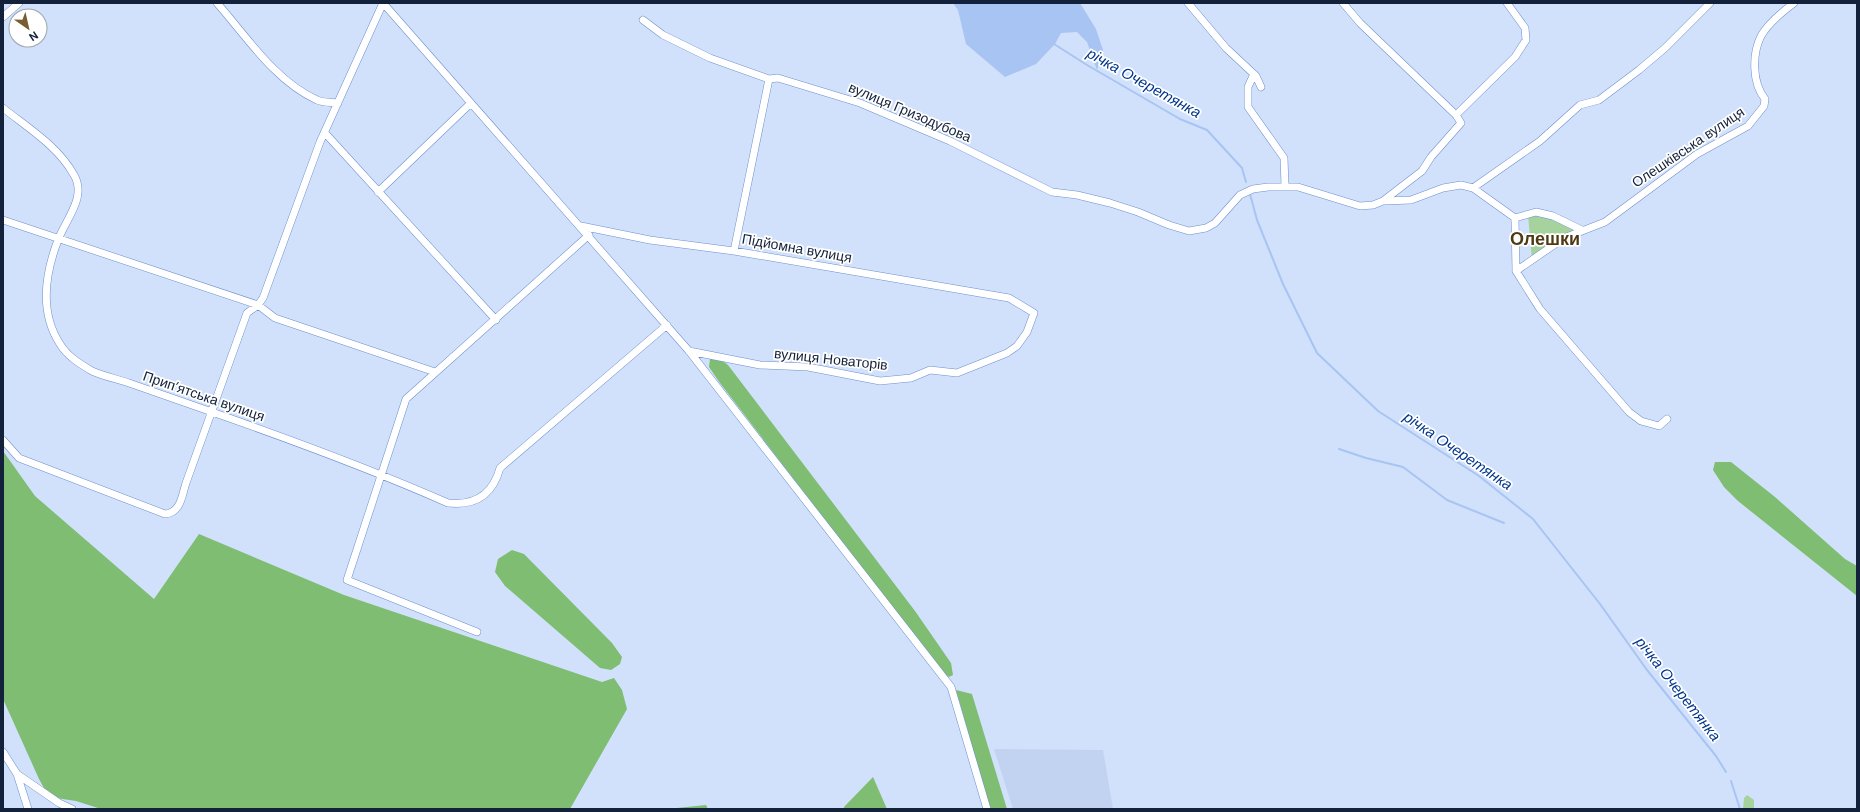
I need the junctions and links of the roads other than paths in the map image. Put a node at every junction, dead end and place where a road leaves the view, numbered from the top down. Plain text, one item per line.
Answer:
1 (19, 3) edge
2 (216, 3) edge
3 (383, 3) edge
4 (1188, 3) edge
5 (1343, 3) edge
6 (1507, 3) edge
7 (1710, 3) edge
8 (1794, 3) edge
9 (3, 17) edge
10 (643, 20) dead end
11 (1254, 74) junction
12 (769, 78) junction
13 (1261, 88) dead end
14 (338, 103) junction
15 (471, 103) junction
16 (3, 108) edge
17 (1456, 116) junction
18 (325, 133) junction
19 (1285, 186) junction
20 (1473, 188) junction
21 (378, 192) junction
22 (1383, 201) junction
23 (1515, 218) junction
24 (3, 220) edge
25 (580, 226) junction
26 (1582, 230) junction
27 (589, 235) junction
28 (58, 239) junction
29 (734, 251) junction
30 (1516, 271) junction
31 (1009, 298) joint
32 (258, 305) junction
33 (496, 320) junction
34 (667, 325) junction
35 (690, 351) junction
36 (435, 372) junction
37 (211, 412) junction
38 (1667, 419) dead end
39 (3, 440) edge
40 (382, 474) junction
41 (477, 632) dead end
42 (3, 752) edge
43 (17, 774) junction
44 (28, 809) edge
45 (72, 809) edge
46 (987, 809) edge

1 - 9 street
2 - 14 street
3 - 14 street
3 - 15 street
4 - 11 street
5 - 17 street
6 - 17 street
7 - 20 street
8 - 26 street, Олешківська вулиця
10 - 12 street, вулиця Гризодубова
11 - 13 street
11 - 19 street
12 - 19 street, вулиця Гризодубова
12 - 29 street
14 - 18 street
15 - 21 street
15 - 25 street
16 - 28 street, Прип’ятська вулиця
17 - 22 street
18 - 21 street
18 - 32 street
19 - 22 street, вулиця Гризодубова
20 - 22 street
20 - 23 street
21 - 33 street
23 - 26 street
23 - 30 street
24 - 28 street
25 - 27 street
25 - 29 street, Підйомна вулиця
26 - 30 street, Олешківська вулиця
27 - 33 street
27 - 34 street
28 - 32 street
28 - 37 street, Прип’ятська вулиця
29 - 31 street, Підйомна вулиця
30 - 38 street
31 - 35 street, вулиця Новаторів
32 - 36 street
32 - 37 street
33 - 36 street
34 - 35 street
34 - 40 street, Прип’ятська вулиця
35 - 46 street
36 - 40 street
37 - 39 street
37 - 40 street, Прип’ятська вулиця
40 - 41 street
42 - 43 street
43 - 44 street
43 - 45 street

